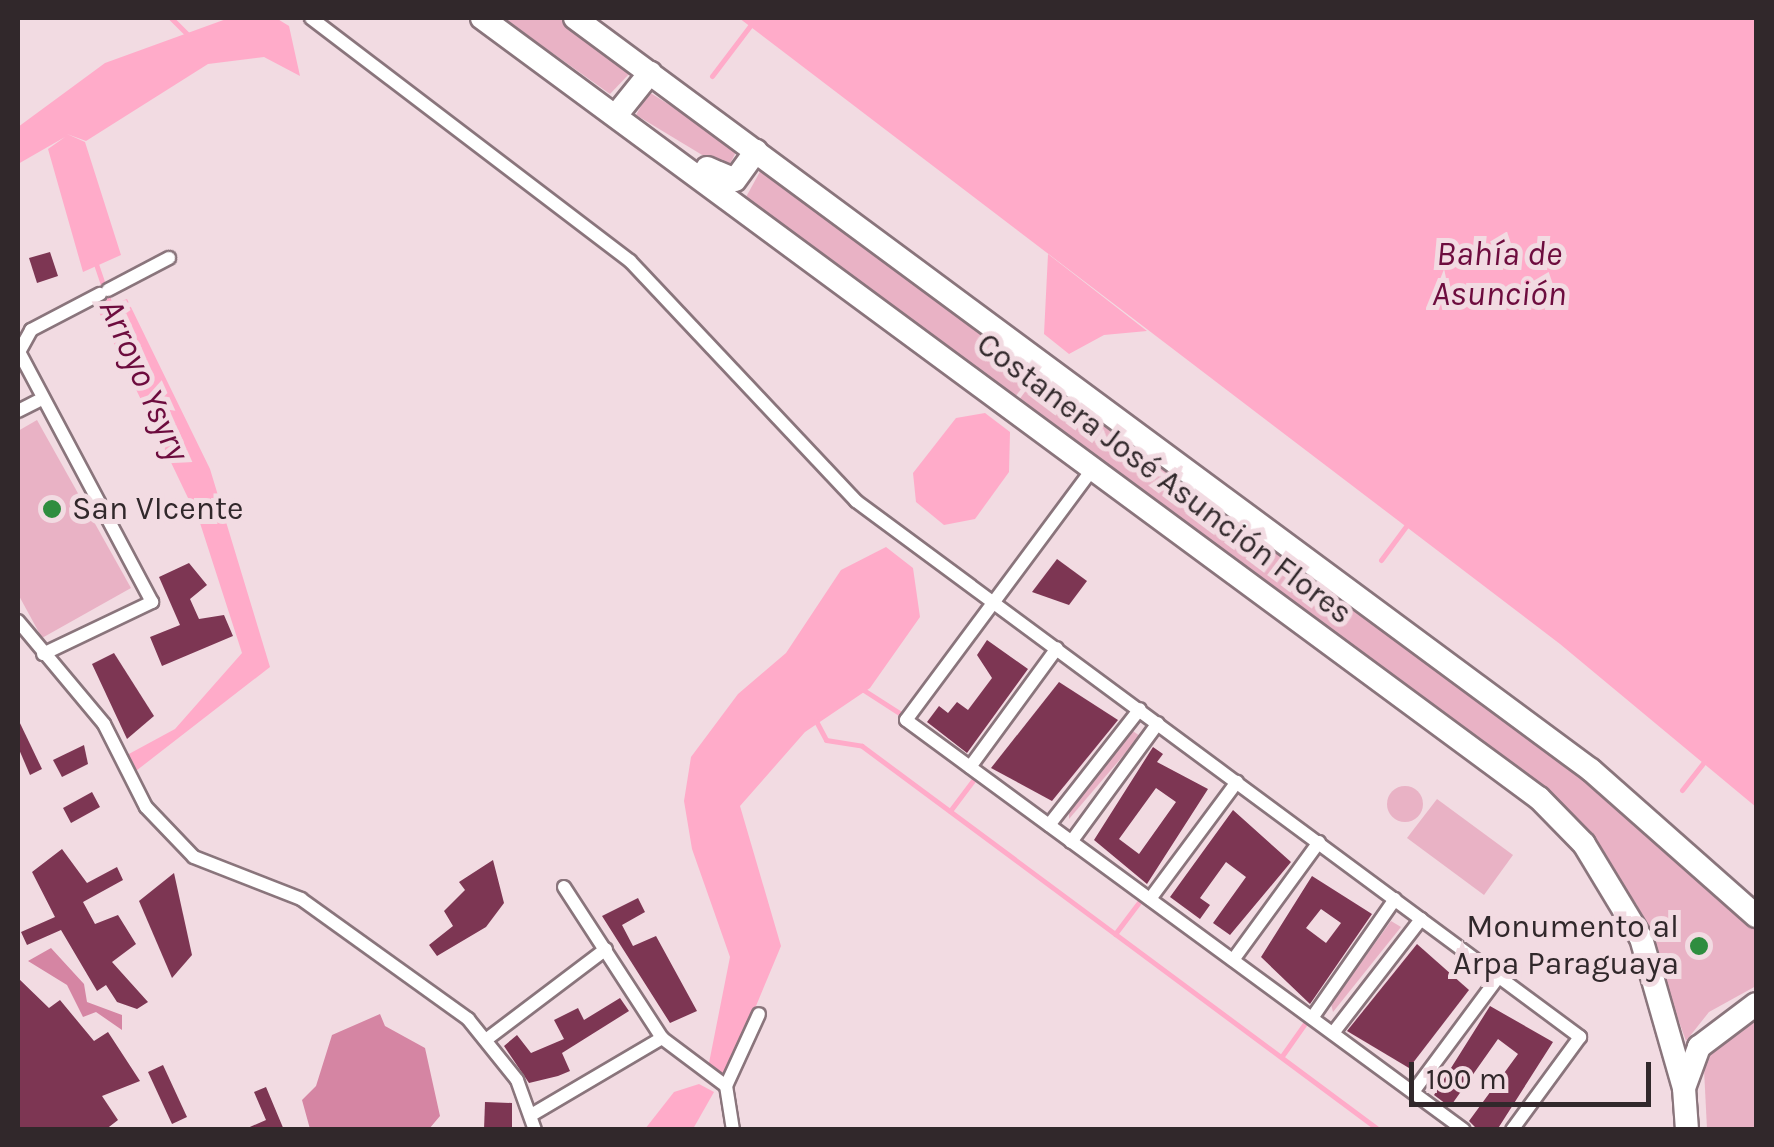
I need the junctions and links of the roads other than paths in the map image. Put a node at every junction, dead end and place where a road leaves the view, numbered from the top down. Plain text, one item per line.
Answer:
1 (482, 18) edge
2 (575, 18) edge
3 (314, 20) edge
4 (650, 73) junction
5 (617, 114) junction
6 (756, 151) junction
7 (680, 161) junction
8 (169, 258) dead end
9 (38, 401) junction
10 (18, 411) edge
11 (1094, 468) junction
12 (993, 600) junction
13 (18, 621) edge
14 (1057, 648) junction
15 (43, 654) junction
16 (1140, 709) junction
17 (1158, 723) junction
18 (970, 768) junction
19 (1237, 782) junction
20 (1049, 825) junction
21 (1071, 842) junction
22 (1318, 842) junction
23 (564, 887) dead end
24 (1150, 899) junction
25 (1395, 899) junction
26 (1756, 916) edge
27 (1421, 918) junction
28 (606, 949) junction
29 (1232, 960) junction
30 (1499, 976) junction
31 (1756, 1004) edge
32 (759, 1014) dead end
33 (1312, 1018) junction
34 (1333, 1033) junction
35 (662, 1038) junction
36 (487, 1039) junction
37 (723, 1084) junction
38 (1684, 1088) junction
39 (1413, 1092) junction
40 (533, 1114) junction
41 (536, 1130) edge
42 (733, 1130) edge
43 (1464, 1130) edge
44 (1512, 1130) edge
45 (1687, 1130) edge

1 - 5 highway, Costanera José Asunción Flores
2 - 4 highway, Costanera José Asunción Flores
3 - 12 street
4 - 5 highway
4 - 6 highway, Costanera José Asunción Flores
5 - 7 highway, Costanera José Asunción Flores
6 - 7 highway
6 - 26 highway, Costanera José Asunción Flores
7 - 11 highway, Costanera José Asunción Flores
8 - 9 street
9 - 10 street
9 - 15 street
11 - 12 street
11 - 38 highway, Costanera José Asunción Flores
12 - 14 street
12 - 18 street
13 - 15 street
14 - 16 street
14 - 18 street
15 - 36 street
16 - 17 street
16 - 20 street
17 - 19 street
17 - 21 street
18 - 20 street
19 - 22 street
19 - 24 street
20 - 21 street
21 - 24 street
22 - 25 street
22 - 29 street
23 - 28 street
24 - 29 street
25 - 27 street
25 - 33 street
27 - 30 street
27 - 34 street
28 - 35 street
28 - 36 street
29 - 33 street
30 - 39 street
30 - 44 street
31 - 38 highway
32 - 37 street
33 - 34 street
34 - 39 street
35 - 37 street
35 - 40 street
36 - 40 street
37 - 42 street
38 - 45 highway, Costanera José Asunción Flores
39 - 43 street
40 - 41 street

